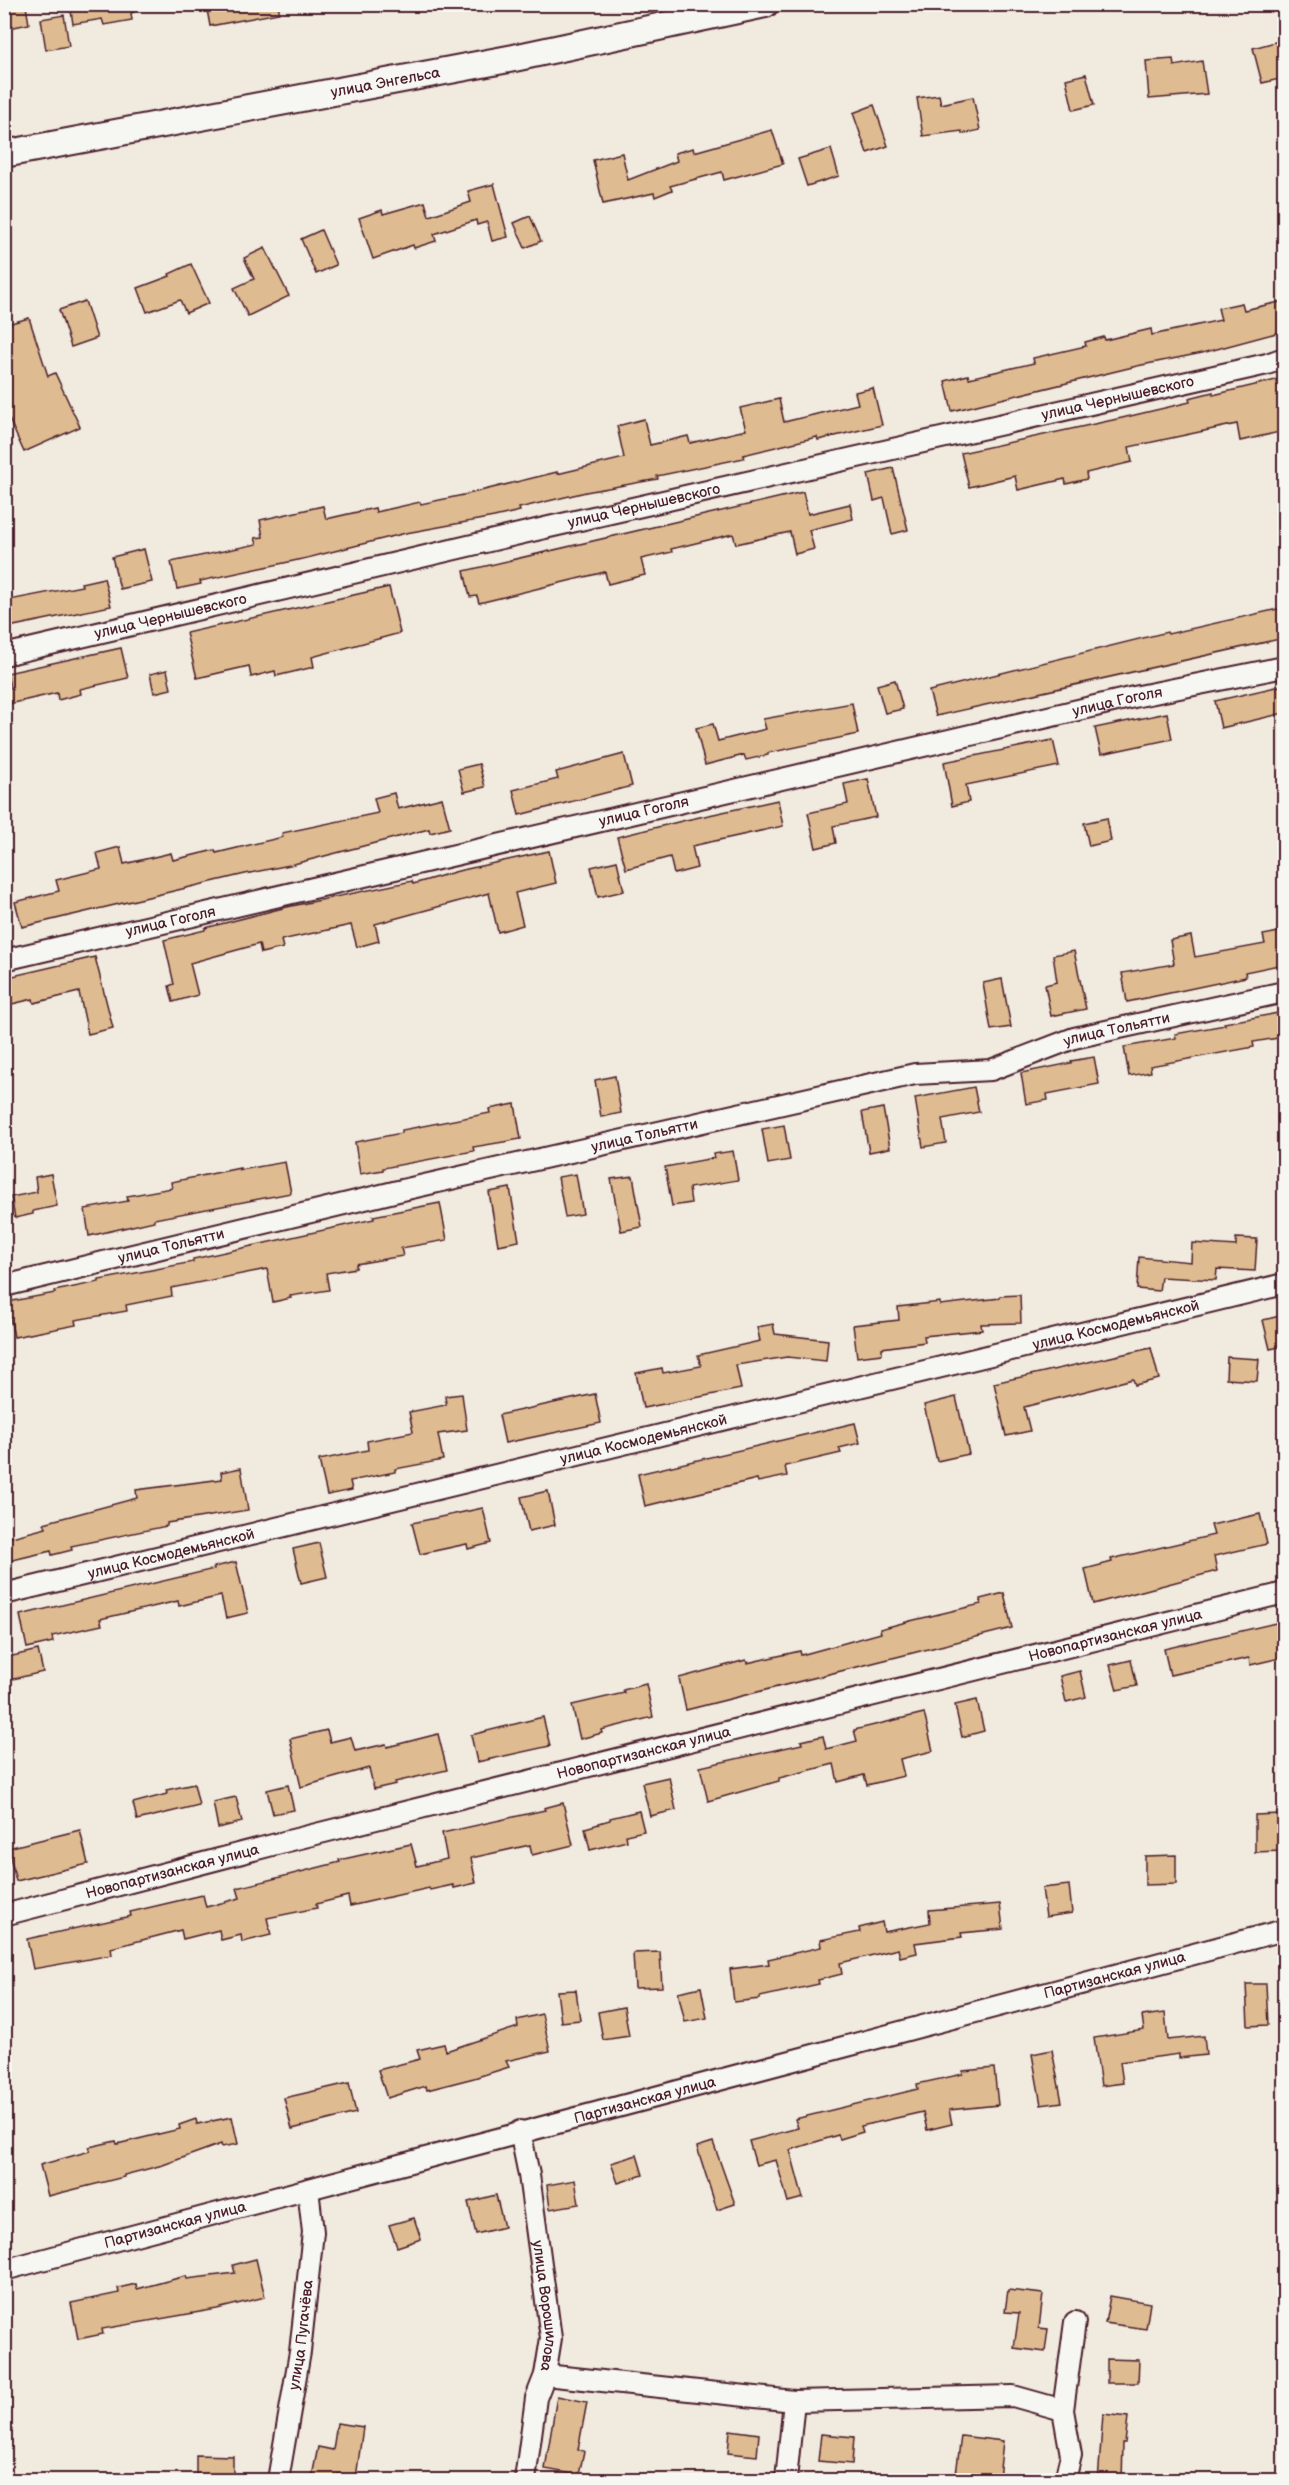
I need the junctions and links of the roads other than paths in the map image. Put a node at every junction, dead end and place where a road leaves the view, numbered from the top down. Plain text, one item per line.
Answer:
1 (765, 4) edge
2 (4, 154) edge
3 (1284, 358) edge
4 (4, 655) edge
5 (1284, 667) edge
6 (4, 960) edge
7 (1284, 992) edge
8 (1284, 1284) edge
9 (4, 1286) edge
10 (1284, 1593) edge
11 (4, 1594) edge
12 (4, 1915) edge
13 (1284, 1930) edge
14 (520, 2131) junction
15 (308, 2189) junction
16 (4, 2270) edge
17 (1075, 2322) dead end
18 (545, 2374) junction
19 (794, 2401) junction
20 (1063, 2410) junction
21 (278, 2481) edge
22 (525, 2481) edge
23 (786, 2481) edge
24 (1065, 2481) edge

1 - 2 street, улица Энгельса
3 - 4 street, улица Чернышевского
5 - 6 street, улица Гоголя
7 - 9 street, улица Тольятти
8 - 11 street, улица Космодемьянской
10 - 12 street, Новопартизанская улица
13 - 14 street, Партизанская улица
14 - 15 street, Партизанская улица
14 - 18 street, улица Ворошилова
15 - 16 street, Партизанская улица
15 - 21 street, улица Пугачёва
17 - 20 street
18 - 19 street
18 - 22 street, улица Ворошилова
19 - 20 street
19 - 23 street
20 - 24 street

